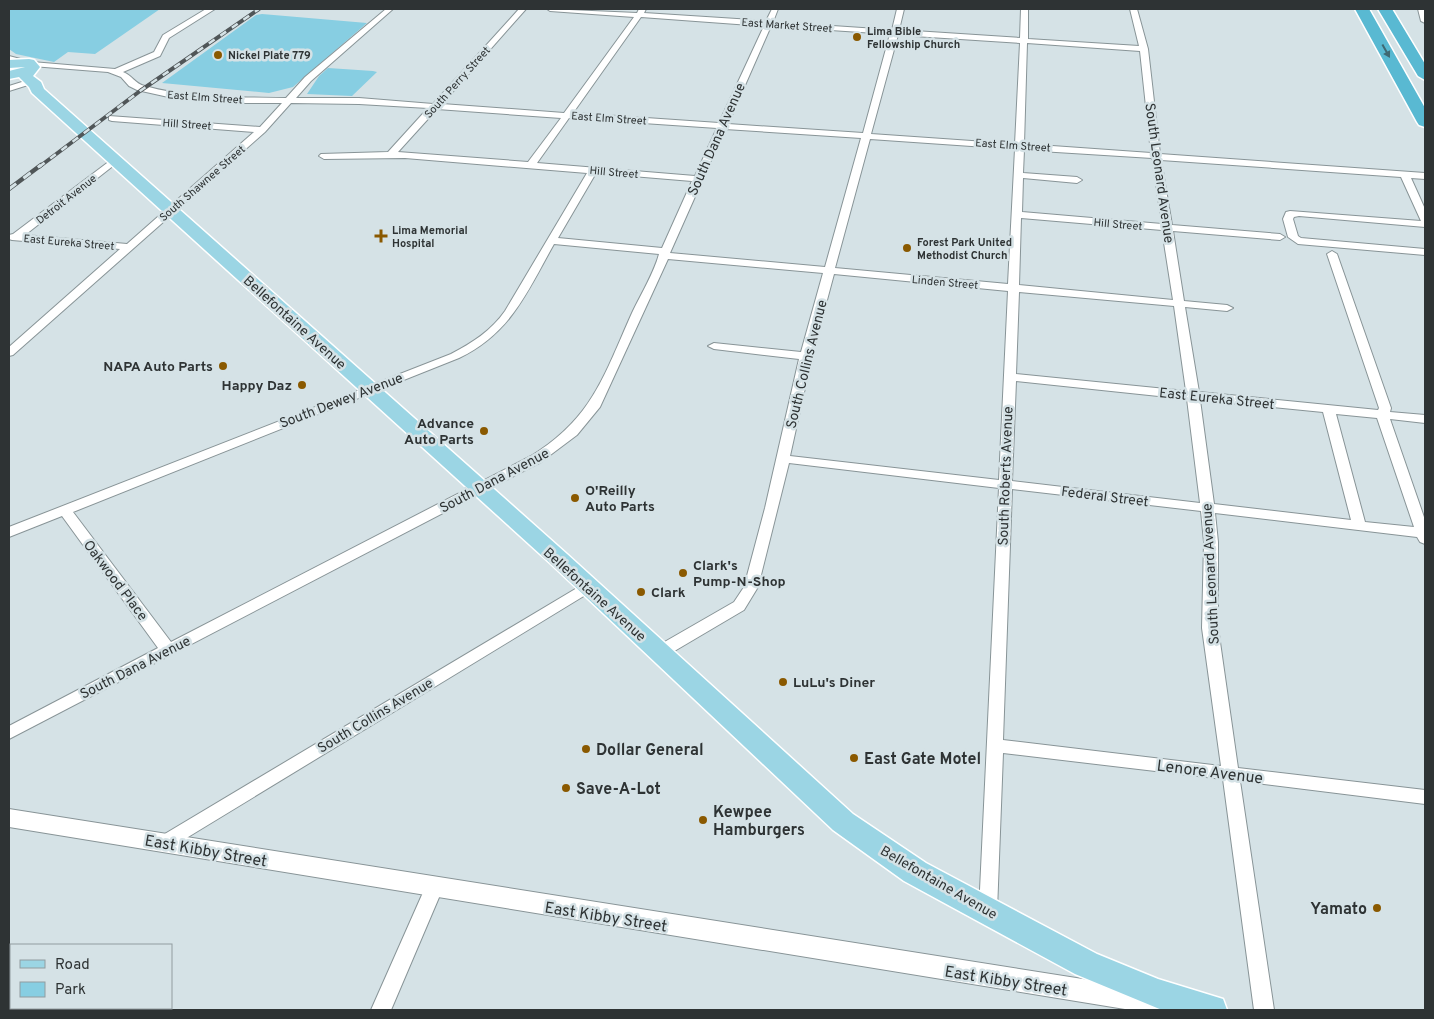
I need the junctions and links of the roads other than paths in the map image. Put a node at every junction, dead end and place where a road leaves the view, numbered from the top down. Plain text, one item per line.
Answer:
1 (211, 9) edge
2 (390, 9) edge
3 (523, 9) edge
4 (550, 9) edge
5 (775, 9) edge
6 (901, 9) edge
7 (1025, 9) edge
8 (1134, 9) edge
9 (1362, 9) edge
10 (1385, 9) edge
11 (1421, 9) edge
12 (641, 12) edge
13 (1425, 21) edge
14 (768, 23) junction
15 (895, 32) junction
16 (1023, 40) junction
17 (1144, 49) junction
18 (9, 59) edge
19 (9, 64) edge
20 (116, 72) junction
21 (23, 75) edge
22 (1425, 76) edge
23 (9, 89) edge
24 (290, 99) junction
25 (435, 106) junction
26 (567, 116) junction
27 (112, 118) dead end
28 (1425, 122) edge
29 (722, 126) junction
30 (262, 130) junction
31 (866, 135) junction
32 (1019, 145) junction
33 (391, 155) junction
34 (324, 156) dead end
35 (1156, 157) junction
36 (116, 160) junction
37 (531, 165) junction
38 (593, 170) junction
39 (1017, 175) junction
40 (1405, 175) junction
41 (1425, 176) edge
42 (698, 179) junction
43 (1076, 180) dead end
44 (170, 210) junction
45 (1016, 215) junction
46 (1425, 219) edge
47 (1425, 224) edge
48 (1167, 228) junction
49 (13, 237) edge
50 (1280, 237) dead end
51 (553, 241) junction
52 (128, 247) junction
53 (1425, 252) edge
54 (664, 253) junction
55 (1332, 254) dead end
56 (830, 271) junction
57 (1012, 288) junction
58 (1178, 304) junction
59 (1226, 308) dead end
60 (714, 346) dead end
61 (9, 353) edge
62 (806, 356) junction
63 (1008, 377) junction
64 (368, 389) junction
65 (1193, 396) junction
66 (1328, 409) junction
67 (1382, 415) junction
68 (1425, 419) edge
69 (784, 459) junction
70 (1004, 484) junction
71 (478, 488) junction
72 (1207, 508) junction
73 (64, 510) junction
74 (1359, 526) junction
75 (9, 532) edge
76 (1425, 535) edge
77 (587, 587) junction
78 (168, 650) junction
79 (660, 652) junction
80 (9, 732) edge
81 (994, 744) junction
82 (1230, 773) junction
83 (1425, 797) edge
84 (9, 818) edge
85 (164, 843) junction
86 (434, 888) junction
87 (988, 911) junction
88 (381, 1010) edge
89 (1204, 1010) edge
90 (1211, 1010) edge
91 (1264, 1010) edge

1 - 20 street
2 - 24 street, South Shawnee Street
3 - 25 street, South Perry Street
4 - 12 street, East Market Street
5 - 14 street, South Dana Avenue
6 - 15 street, South Collins Avenue
7 - 16 street, South Roberts Avenue
8 - 17 street, South Leonard Avenue
9 -> 28 highway
10 - 22 highway
11 - 13 street
12 - 14 street, East Market Street
12 - 26 street
14 - 15 street, East Market Street
14 - 29 street, South Dana Avenue
15 - 16 street, East Market Street
15 - 31 street, South Collins Avenue
16 - 17 street, East Market Street
16 - 32 street, South Roberts Avenue
17 - 35 street, South Leonard Avenue
18 - 21 street, Bellefontaine Avenue
19 - 21 main road
20 - 21 street, East Elm Street
20 - 24 street, East Elm Street
21 - 23 street, East Elm Street
21 - 36 main road, Bellefontaine Avenue
24 - 25 street, East Elm Street
24 - 30 street, South Shawnee Street
25 - 26 street, East Elm Street
25 - 33 street, South Perry Street
26 - 29 street, East Elm Street
26 - 37 street
27 - 30 street, Hill Street
29 - 31 street, East Elm Street
29 - 42 street, South Dana Avenue
30 - 44 street, South Shawnee Street
31 - 32 street, East Elm Street
31 - 56 street, South Collins Avenue
32 - 35 street, East Elm Street
32 - 39 street, South Roberts Avenue
33 - 34 street
33 - 37 street, Hill Street
35 - 40 street, East Elm Street
35 - 48 street, South Leonard Avenue
36 - 44 main road, Bellefontaine Avenue
36 - 49 street, Detroit Avenue
37 - 38 street, Hill Street
38 - 42 street, Hill Street
38 - 51 street, South Dewey Avenue
39 - 43 street
39 - 45 street, South Roberts Avenue
40 - 41 street, East Elm Street
40 - 46 street
42 - 54 street, South Dana Avenue
44 - 52 street, South Shawnee Street
44 - 64 main road, Bellefontaine Avenue
45 - 48 street, Hill Street
45 - 57 street, South Roberts Avenue
47 - 53 street
48 - 50 street, Hill Street
48 - 58 street, South Leonard Avenue
49 - 52 street, East Eureka Street
51 - 54 street, Linden Street
51 - 64 street, South Dewey Avenue
52 - 61 street, South Shawnee Street
54 - 56 street, Linden Street
54 - 71 street, South Dana Avenue
55 - 67 street
56 - 57 street, Linden Street
56 - 62 street, South Collins Avenue
57 - 58 street, Linden Street
57 - 63 street, South Roberts Avenue
58 - 59 street, Linden Street
58 - 65 street, South Leonard Avenue
60 - 62 street
62 - 69 street, South Collins Avenue
63 - 65 street, East Eureka Street
63 - 70 street, South Roberts Avenue
64 - 71 main road, Bellefontaine Avenue
64 - 73 street, South Dewey Avenue
65 - 66 street, East Eureka Street
65 - 72 street, South Leonard Avenue
66 - 67 street, East Eureka Street
66 - 74 street
67 - 68 street, East Eureka Street
67 - 76 street
69 - 70 street, Federal Street
69 - 79 street, South Collins Avenue
70 - 72 street, Federal Street
70 - 81 street, South Roberts Avenue
71 - 77 main road, Bellefontaine Avenue
71 - 78 street, South Dana Avenue
72 - 74 street, Federal Street
72 - 82 street, South Leonard Avenue
73 - 75 street, South Dewey Avenue
73 - 78 street, Oakwood Place
74 - 76 street, Federal Street
77 - 79 main road, Bellefontaine Avenue
77 - 85 street, South Collins Avenue
78 - 80 street, South Dana Avenue
79 - 87 main road, Bellefontaine Avenue
81 - 82 street, Lenore Avenue
81 - 87 street, South Roberts Avenue
82 - 83 street, Lenore Avenue
82 - 91 street, South Leonard Avenue
84 - 85 street, East Kibby Street
85 - 86 street, East Kibby Street
86 - 88 street
86 - 89 street, East Kibby Street
87 - 90 main road, Bellefontaine Avenue

